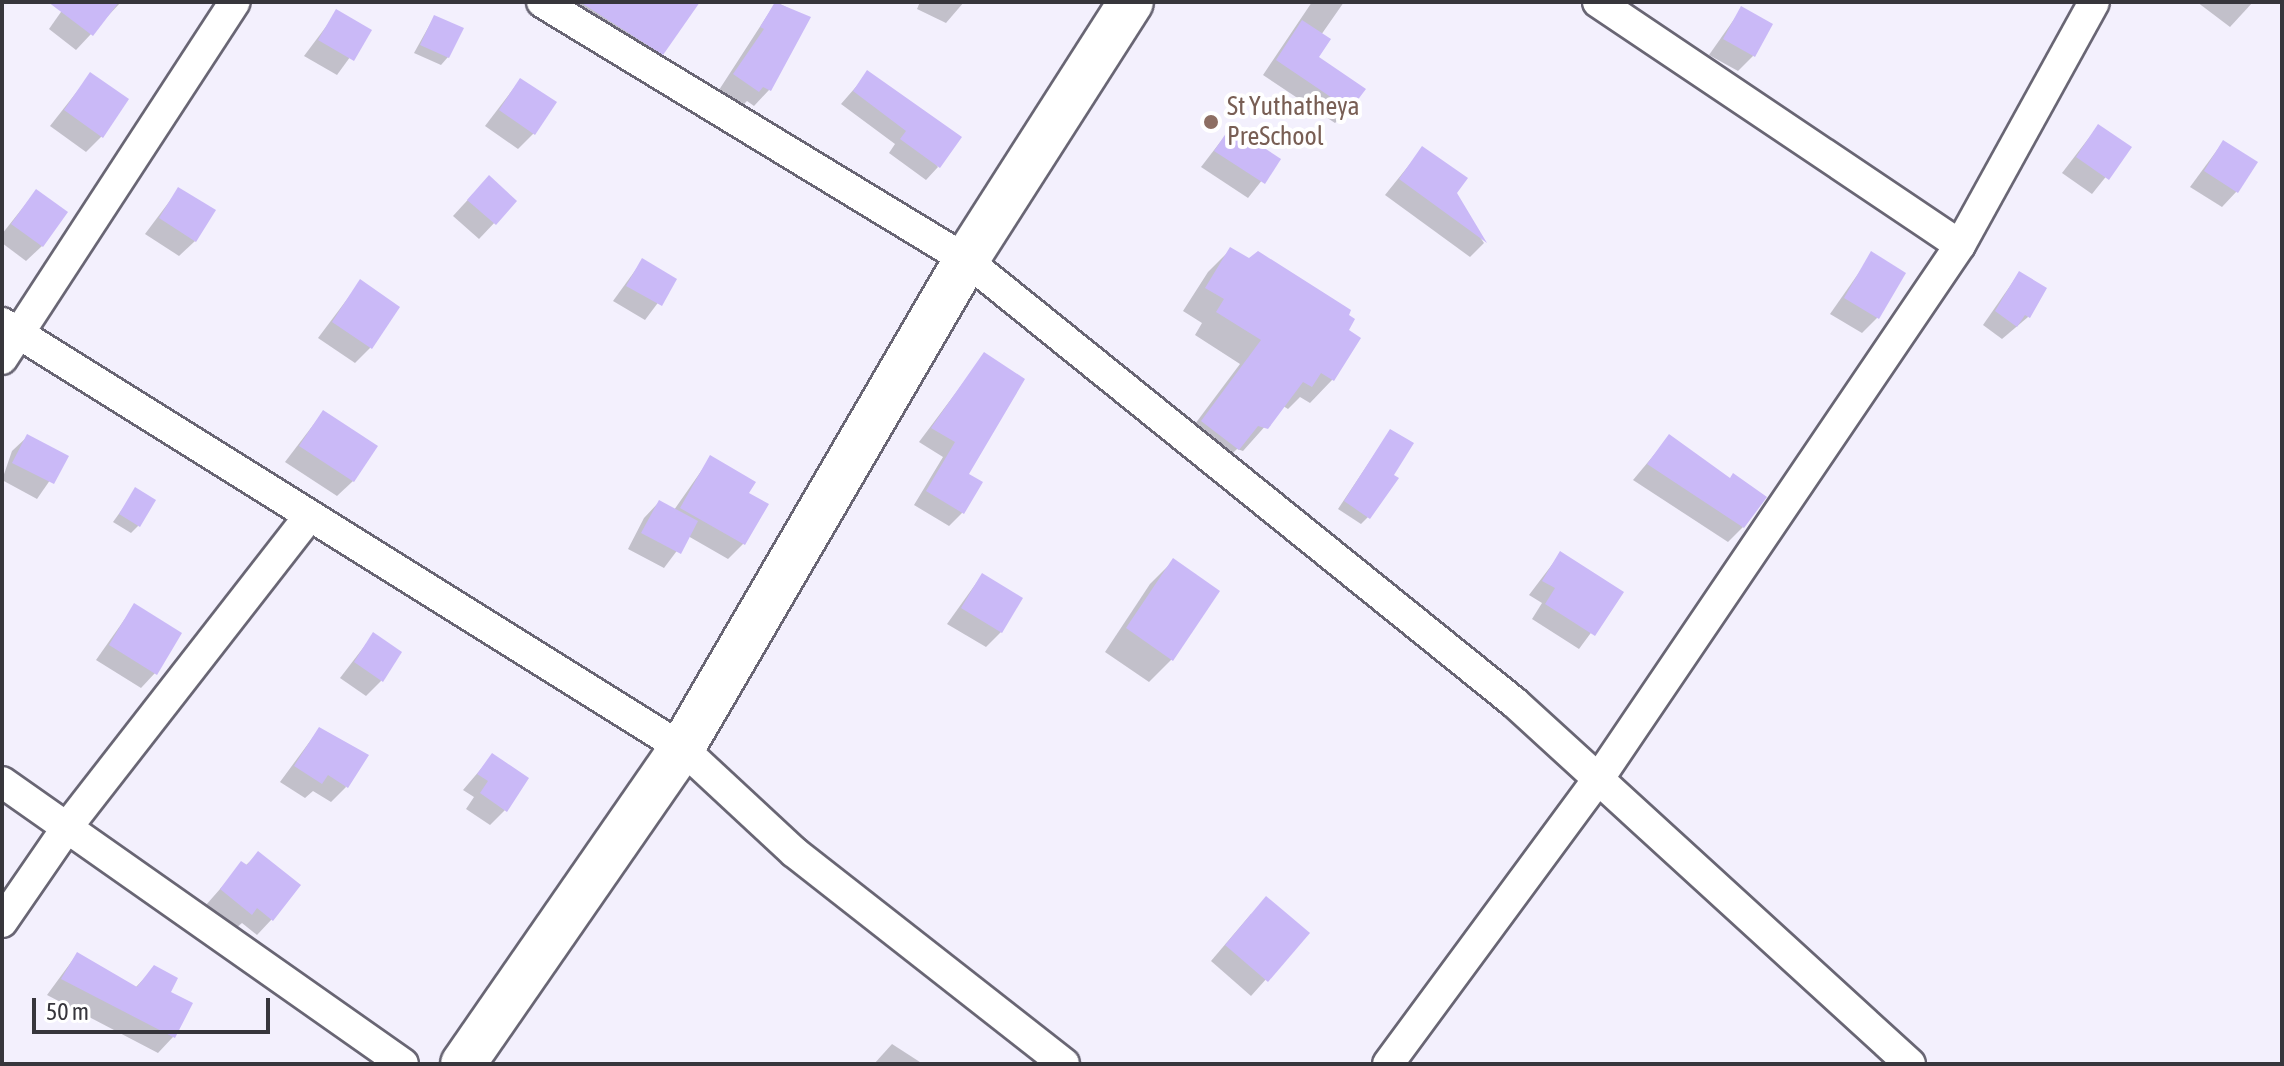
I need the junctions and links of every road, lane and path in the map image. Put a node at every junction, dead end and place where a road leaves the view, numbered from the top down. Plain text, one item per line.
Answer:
1 (235, 2) edge
2 (542, 2) edge
3 (1131, 2) edge
4 (1598, 2) edge
5 (2094, 2) edge
6 (1960, 245) junction
7 (966, 260) junction
8 (8, 339) edge
9 (309, 516) junction
10 (682, 748) junction
11 (1597, 781) junction
12 (2, 782) edge
13 (68, 826) junction
14 (2, 922) edge
15 (403, 1064) edge
16 (463, 1064) edge
17 (1064, 1064) edge
18 (1388, 1064) edge
19 (1910, 1064) edge

1 - 8 street
2 - 7 street
3 - 7 street
4 - 6 street
5 - 6 street
6 - 11 street
7 - 10 street
7 - 11 street
8 - 9 street
9 - 10 street
9 - 13 street
10 - 16 street
10 - 17 street
11 - 18 street
11 - 19 street
12 - 13 street
13 - 14 street
13 - 15 street

